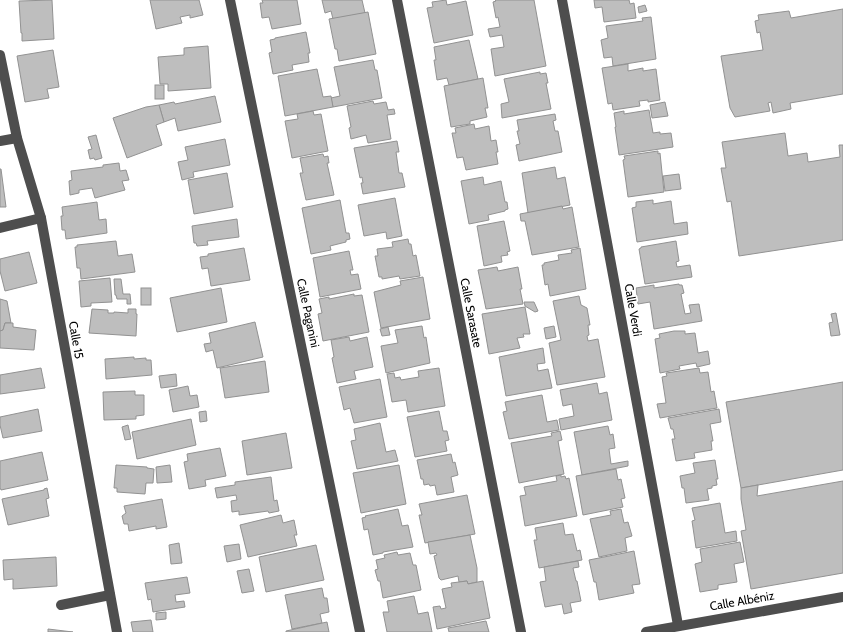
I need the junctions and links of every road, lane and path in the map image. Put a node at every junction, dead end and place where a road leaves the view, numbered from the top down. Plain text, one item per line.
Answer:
1 (230, 0) edge
2 (397, 0) edge
3 (562, 0) edge
4 (0, 55) edge
5 (17, 138) junction
6 (0, 141) edge
7 (40, 218) junction
8 (0, 228) edge
9 (110, 595) junction
10 (843, 597) edge
11 (61, 605) dead end
12 (678, 625) junction
13 (117, 632) edge
14 (360, 632) edge
15 (521, 632) edge
16 (646, 632) edge

1 - 14 street, Calle Paganini
2 - 15 street, Calle Sarasate
3 - 12 street, Calle Verdi
4 - 5 street, Calle 15
5 - 6 street
5 - 7 street, Calle 15
7 - 8 street
7 - 9 street, Calle 15
9 - 11 street
9 - 13 street, Calle 15
10 - 12 street, Calle Albéniz
12 - 16 street, Calle Albéniz

